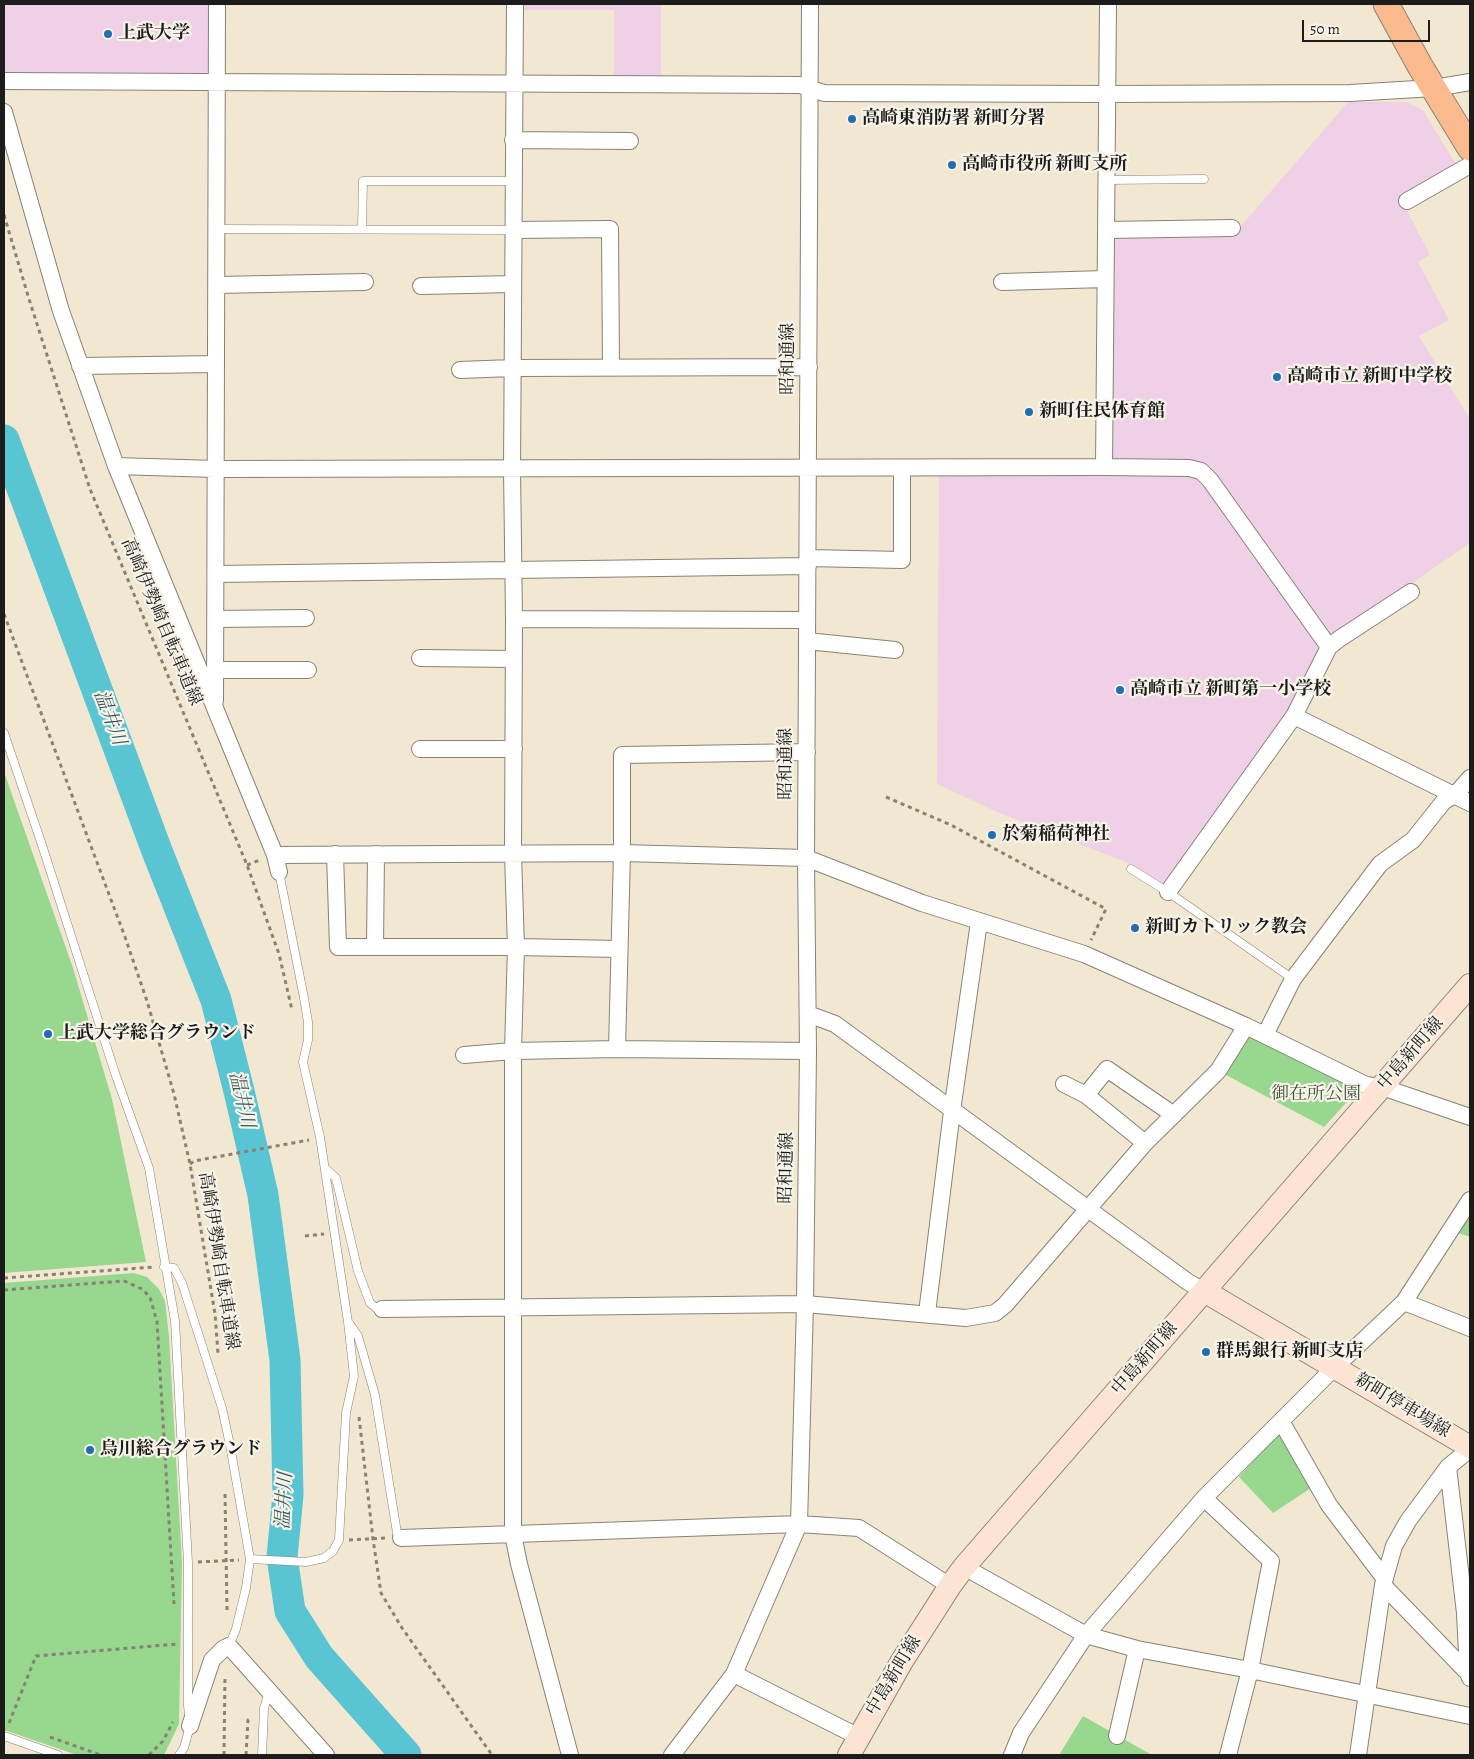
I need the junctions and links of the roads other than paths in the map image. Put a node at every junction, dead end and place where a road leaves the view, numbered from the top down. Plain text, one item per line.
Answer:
1 (217, 4) edge
2 (515, 4) edge
3 (810, 4) edge
4 (1108, 4) edge
5 (1386, 4) edge
6 (4, 81) edge
7 (217, 82) junction
8 (1470, 82) edge
9 (513, 83) junction
10 (1434, 88) junction
11 (810, 90) junction
12 (1108, 94) junction
13 (4, 112) edge
14 (513, 140) junction
15 (630, 141) dead end
16 (1470, 148) edge
17 (1470, 165) edge
18 (1204, 178) dead end
19 (1107, 180) junction
20 (513, 181) junction
21 (1408, 201) dead end
22 (362, 228) junction
23 (1232, 228) dead end
24 (217, 229) junction
25 (513, 230) junction
26 (1106, 230) junction
27 (1106, 279) junction
28 (366, 282) dead end
29 (1002, 282) dead end
30 (512, 284) junction
31 (217, 285) junction
32 (422, 286) dead end
33 (216, 364) junction
34 (80, 366) junction
35 (809, 366) junction
36 (611, 367) junction
37 (512, 368) junction
38 (460, 370) dead end
39 (116, 466) junction
40 (1104, 467) junction
41 (809, 468) junction
42 (902, 468) junction
43 (216, 469) junction
44 (512, 469) junction
45 (808, 562) junction
46 (514, 570) junction
47 (216, 574) junction
48 (1411, 592) dead end
49 (306, 618) dead end
50 (215, 619) junction
51 (514, 619) junction
52 (807, 620) junction
53 (807, 641) junction
54 (1330, 647) junction
55 (895, 650) dead end
56 (420, 658) dead end
57 (514, 659) junction
58 (215, 670) junction
59 (308, 670) dead end
60 (215, 711) junction
61 (1294, 716) junction
62 (4, 733) edge
63 (420, 749) dead end
64 (514, 749) junction
65 (807, 752) junction
66 (1470, 778) edge
67 (1455, 795) junction
68 (1470, 803) edge
69 (622, 853) junction
70 (335, 854) junction
71 (376, 854) junction
72 (513, 854) junction
73 (275, 855) junction
74 (806, 858) junction
75 (1131, 869) dead end
76 (279, 872) joint
77 (1168, 892) junction
78 (980, 922) junction
79 (375, 947) junction
80 (516, 947) junction
81 (619, 950) junction
82 (1293, 979) junction
83 (1470, 985) edge
84 (808, 1014) junction
85 (1246, 1026) junction
86 (1265, 1035) junction
87 (617, 1049) junction
88 (513, 1050) junction
89 (808, 1051) junction
90 (464, 1055) dead end
91 (1064, 1084) dead end
92 (1382, 1086) junction
93 (1086, 1095) junction
94 (952, 1111) junction
95 (1174, 1115) junction
96 (1470, 1117) edge
97 (1145, 1143) junction
98 (325, 1168) junction
99 (1470, 1200) edge
100 (1088, 1209) junction
101 (164, 1267) junction
102 (1204, 1291) junction
103 (1404, 1302) junction
104 (806, 1304) junction
105 (382, 1308) joint
106 (513, 1308) junction
107 (927, 1313) junction
108 (348, 1322) junction
109 (1470, 1328) edge
110 (1335, 1367) junction
111 (1281, 1421) junction
112 (1470, 1448) edge
113 (1448, 1468) junction
114 (1204, 1498) junction
115 (799, 1524) junction
116 (513, 1534) junction
117 (401, 1538) joint
118 (254, 1559) junction
119 (964, 1567) junction
120 (1384, 1582) junction
121 (950, 1586) junction
122 (1086, 1635) junction
123 (229, 1646) junction
124 (1137, 1649) junction
125 (1250, 1670) junction
126 (734, 1674) junction
127 (1469, 1677) edge
128 (269, 1692) junction
129 (1368, 1696) junction
130 (1470, 1716) edge
131 (190, 1726) junction
132 (4, 1736) edge
133 (1117, 1736) dead end
134 (852, 1751) edge
135 (58, 1755) edge
136 (179, 1755) edge
137 (262, 1755) edge
138 (326, 1755) edge
139 (570, 1755) edge
140 (672, 1755) edge
141 (1012, 1755) edge
142 (1228, 1755) edge
143 (1358, 1755) edge

1 - 7 street
2 - 9 street
3 - 11 street, 昭和通線
4 - 12 street
5 - 10 main road
6 - 7 street
7 - 9 street
7 - 24 street
8 - 10 street
9 - 11 street
9 - 14 street
10 - 12 street
10 - 16 main road
11 - 12 street
11 - 35 street, 昭和通線
12 - 19 street
13 - 34 street
14 - 15 street
14 - 20 street
17 - 21 street
18 - 19 lane
19 - 26 street
20 - 22 lane
20 - 25 street
22 - 24 lane
22 - 25 lane
23 - 26 street
24 - 31 street
25 - 30 street
25 - 36 street
26 - 27 street
27 - 29 street
27 - 40 street
28 - 31 street
30 - 32 street
30 - 37 street
31 - 33 street
33 - 34 street
33 - 43 street
34 - 39 street
35 - 36 street
35 - 41 street, 昭和通線
36 - 37 street
37 - 38 street
37 - 44 street
39 - 43 street
39 - 60 street
40 - 42 street
40 - 54 street
41 - 42 street
41 - 44 street
41 - 45 street, 昭和通線
42 - 45 street
43 - 44 street
43 - 47 street
44 - 46 street
45 - 46 street
45 - 52 street, 昭和通線
46 - 47 street
46 - 51 street
47 - 50 street
48 - 54 street
49 - 50 street
50 - 58 street
51 - 52 street
51 - 57 street
52 - 53 street, 昭和通線
53 - 55 street
53 - 65 street, 昭和通線
54 - 61 street
56 - 57 street
57 - 64 street
58 - 59 street
58 - 60 street
60 - 73 street
61 - 67 street
61 - 77 street
62 - 101 lane
63 - 64 street
64 - 72 street
65 - 69 street
65 - 74 street, 昭和通線
66 - 67 street
67 - 68 street
67 - 82 street
69 - 72 street
69 - 74 street
69 - 81 street
70 - 71 street
70 - 73 street
70 - 79 street
71 - 72 street
71 - 79 street
72 - 80 street
73 - 76 street
74 - 78 street
74 - 84 street, 昭和通線
75 - 77 lane
76 - 98 lane
77 - 82 lane
78 - 85 street
78 - 94 street
79 - 80 street
80 - 81 street
80 - 88 street
81 - 87 street
82 - 86 street
83 - 92 main road, 中島新町線
84 - 89 street, 昭和通線
84 - 94 street
85 - 86 street
85 - 95 street
86 - 92 street
87 - 88 street
87 - 89 street
88 - 90 street
88 - 106 street
89 - 104 street, 昭和通線
91 - 93 street
92 - 96 street
92 - 102 main road, 中島新町線
93 - 95 street
93 - 97 street
94 - 100 street
94 - 107 street
95 - 97 street
97 - 100 street
98 - 105 lane
98 - 108 lane
99 - 103 street
100 - 102 street
100 - 107 street
101 - 118 lane
101 - 131 lane
102 - 110 main road, 新町停車場線
102 - 119 main road, 中島新町線
103 - 109 street
103 - 110 street
104 - 106 street
104 - 107 street
104 - 115 street, 昭和通線
105 - 106 street
106 - 116 street
108 - 117 lane
108 - 118 lane
110 - 111 street
110 - 112 main road, 新町停車場線
111 - 114 street
111 - 120 street
112 - 113 street
113 - 120 street
113 - 127 street
114 - 122 street
114 - 125 street
115 - 116 street
115 - 121 street
115 - 126 street
116 - 117 street
116 - 139 street
118 - 123 lane
119 - 121 main road, 中島新町線
119 - 122 street
120 - 127 street
120 - 129 street
121 - 134 main road, 中島新町線
122 - 124 street
122 - 141 street
123 - 128 street
123 - 131 street
124 - 125 street
124 - 133 street
125 - 129 street
125 - 142 street
126 - 134 street
126 - 140 street
128 - 137 lane
128 - 138 street
129 - 130 street
129 - 143 street
131 - 136 lane
132 - 135 lane

